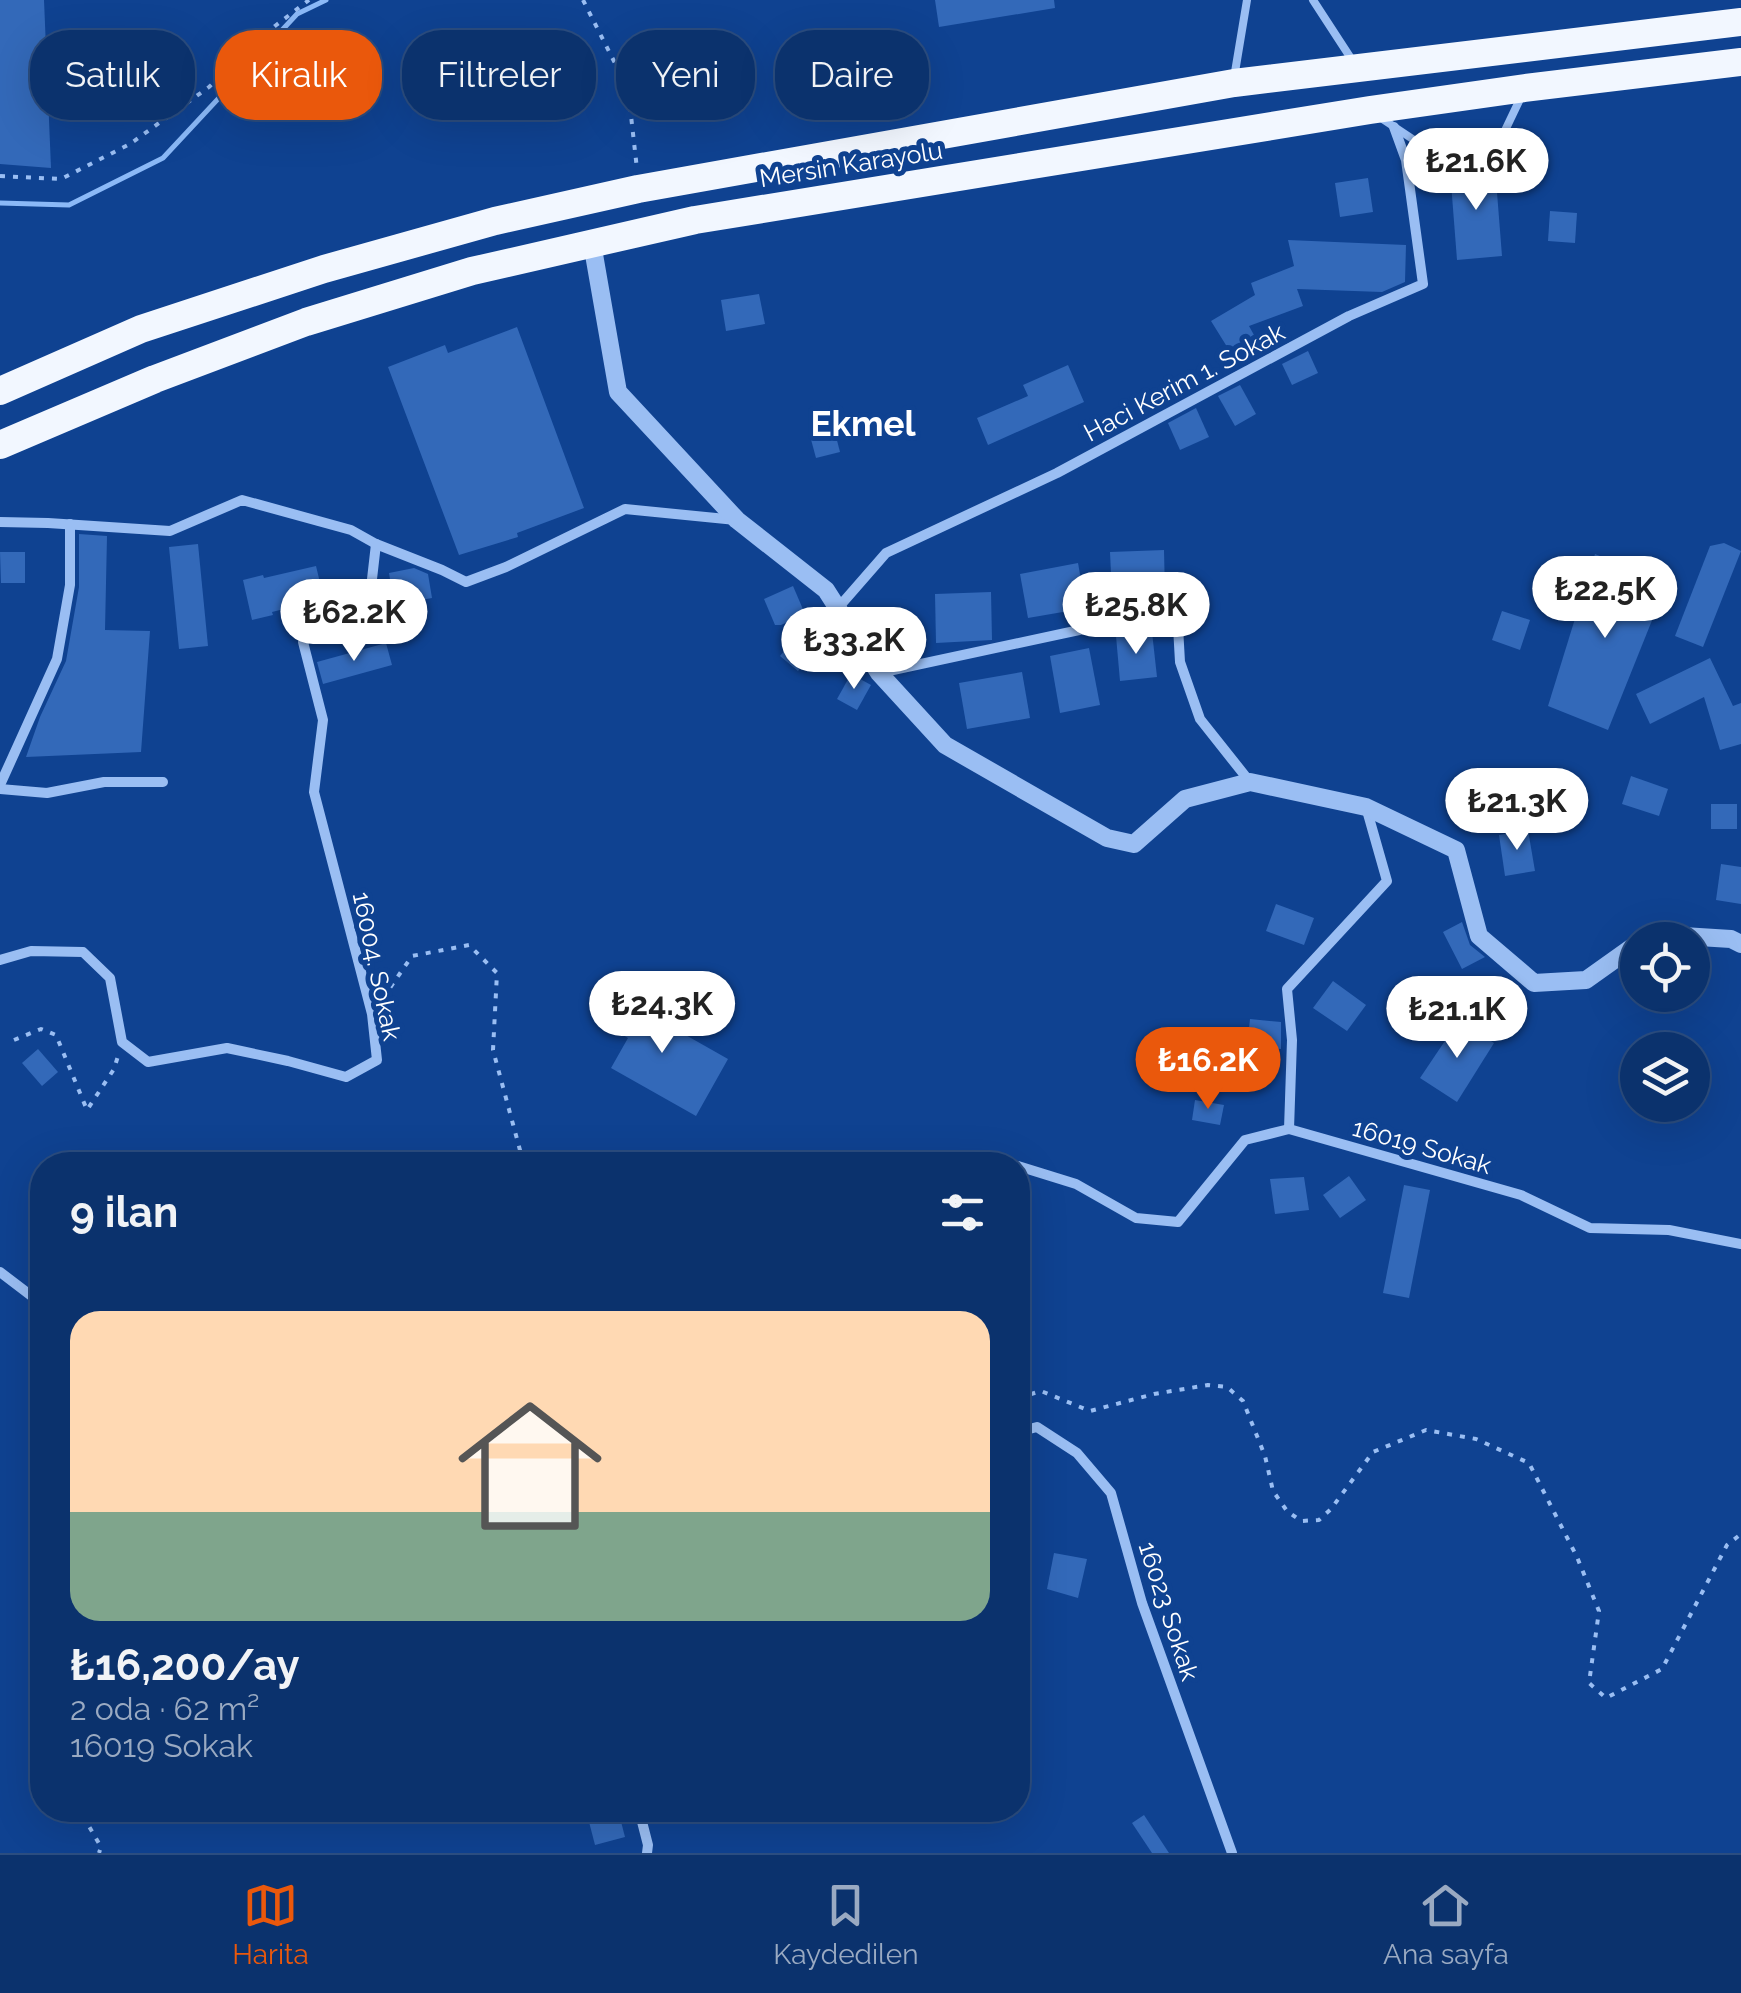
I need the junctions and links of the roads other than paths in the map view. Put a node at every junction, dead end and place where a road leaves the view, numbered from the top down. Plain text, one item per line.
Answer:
1 (1247, 0) edge
2 (1313, 0) edge
3 (1741, 22) edge
4 (1741, 62) edge
5 (1357, 67) junction
6 (1234, 83) junction
7 (1525, 88) junction
8 (1370, 110) junction
9 (1394, 127) junction
10 (592, 243) junction
11 (0, 391) edge
12 (0, 445) edge
13 (737, 520) junction
14 (0, 522) edge
15 (70, 524) junction
16 (376, 544) junction
17 (838, 608) junction
18 (880, 673) junction
19 (163, 782) dead end
20 (1250, 782) junction
21 (0, 787) edge
22 (1366, 807) junction
23 (1710, 938) edge
24 (1741, 944) edge
25 (1620, 956) edge
26 (0, 960) edge
27 (1289, 1129) junction
28 (1030, 1169) edge
29 (1741, 1244) edge
30 (0, 1272) edge
31 (30, 1295) edge
32 (1030, 1429) edge
33 (643, 1822) edge
34 (647, 1853) edge
35 (1232, 1853) edge

1 - 6 lane
2 - 5 lane
3 - 5 highway, Mersin Karayolu
4 - 7 highway, Mersin Karayolu
5 - 6 highway, Mersin Karayolu
6 - 11 highway, Mersin Karayolu
7 - 8 highway, Mersin Karayolu
7 - 9 lane
8 - 9 lane
8 - 10 highway, Mersin Karayolu
9 - 17 street, Haci Kerim 1. Sokak
10 - 12 highway, Mersin Karayolu
10 - 13 street
13 - 16 street
13 - 17 street
14 - 15 street
15 - 16 street
15 - 21 street
16 - 26 street, 16004. Sokak
17 - 18 street
18 - 20 street
18 - 20 street
19 - 21 street
20 - 22 street
22 - 25 street
22 - 27 street
23 - 24 street
27 - 28 street
27 - 29 street, 16019 Sokak
30 - 31 street
32 - 35 street, 16023 Sokak
33 - 34 street

